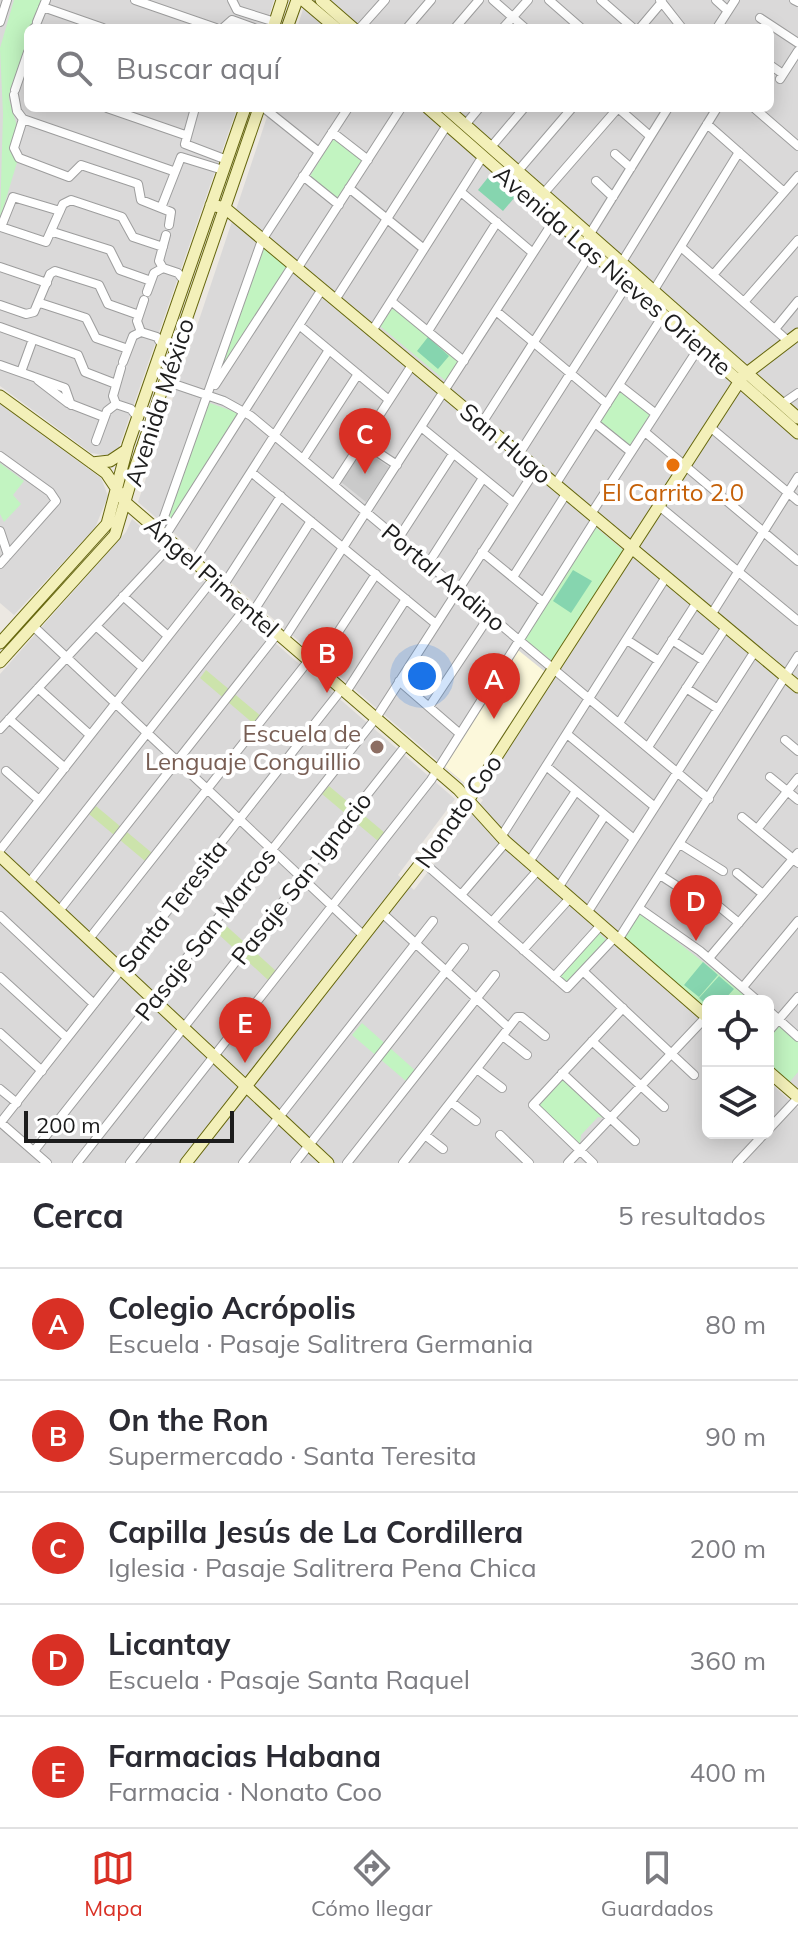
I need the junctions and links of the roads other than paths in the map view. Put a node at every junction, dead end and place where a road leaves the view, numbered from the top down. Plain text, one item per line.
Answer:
1 (7, 0) edge
2 (135, 0) edge
3 (232, 0) edge
4 (282, 0) edge
5 (297, 0) edge
6 (303, 0) edge
7 (321, 0) edge
8 (385, 0) edge
9 (431, 0) edge
10 (479, 0) edge
11 (493, 0) edge
12 (528, 0) edge
13 (549, 0) edge
14 (601, 0) edge
15 (716, 0) edge
16 (735, 0) edge
17 (661, 1) edge
18 (45, 4) edge
19 (335, 4) edge
20 (728, 11) junction
21 (513, 17) junction
22 (760, 18) dead end
23 (0, 22) edge
24 (36, 24) edge
25 (93, 24) edge
26 (204, 24) edge
27 (272, 24) edge
28 (274, 24) edge
29 (288, 24) edge
30 (331, 24) edge
31 (350, 24) edge
32 (364, 24) edge
33 (410, 24) edge
34 (458, 24) edge
35 (507, 24) edge
36 (521, 24) edge
37 (576, 24) edge
38 (628, 24) edge
39 (643, 24) edge
40 (679, 24) edge
41 (720, 24) edge
42 (769, 24) edge
43 (774, 27) edge
44 (798, 43) edge
45 (798, 51) edge
46 (794, 66) edge
47 (774, 69) edge
48 (24, 79) edge
49 (119, 112) edge
50 (194, 112) edge
51 (244, 112) edge
52 (261, 112) edge
53 (267, 112) edge
54 (344, 112) edge
55 (398, 112) edge
56 (432, 112) edge
57 (450, 112) edge
58 (476, 112) edge
59 (521, 112) edge
60 (569, 112) edge
61 (615, 112) edge
62 (623, 112) edge
63 (665, 112) edge
64 (714, 112) edge
65 (759, 112) edge
66 (23, 119) junction
67 (707, 124) junction
68 (447, 125) junction
69 (465, 125) junction
70 (332, 132) junction
71 (185, 135) junction
72 (650, 136) junction
73 (798, 146) edge
74 (319, 152) junction
75 (487, 152) junction
76 (739, 152) junction
77 (615, 154) dead end
78 (368, 160) junction
79 (225, 165) junction
80 (631, 168) junction
81 (173, 171) junction
82 (518, 171) junction
83 (303, 176) junction
84 (798, 176) edge
85 (596, 181) dead end
86 (349, 188) junction
87 (461, 192) junction
88 (784, 192) junction
89 (544, 193) junction
90 (613, 197) junction
91 (211, 205) junction
92 (339, 205) junction
93 (161, 208) junction
94 (225, 208) junction
95 (60, 211) junction
96 (387, 219) junction
97 (555, 219) junction
98 (497, 222) junction
99 (169, 225) dead end
100 (53, 232) junction
101 (166, 235) dead end
102 (262, 240) junction
103 (798, 240) edge
104 (589, 243) junction
105 (163, 247) junction
106 (681, 247) junction
107 (424, 249) junction
108 (533, 253) junction
109 (622, 262) junction
110 (0, 267) edge
111 (295, 267) junction
112 (163, 268) junction
113 (713, 275) junction
114 (182, 278) junction
115 (151, 281) junction
116 (47, 283) junction
117 (628, 283) junction
118 (322, 289) junction
119 (654, 290) junction
120 (335, 300) junction
121 (391, 301) junction
122 (798, 301) edge
123 (744, 302) junction
124 (40, 303) junction
125 (0, 305) edge
126 (496, 311) junction
127 (664, 314) junction
128 (139, 315) junction
129 (299, 325) junction
130 (0, 327) edge
131 (775, 329) junction
132 (372, 331) junction
133 (428, 331) junction
134 (141, 332) junction
135 (793, 337) edge
136 (33, 339) junction
137 (160, 342) junction
138 (534, 342) junction
139 (700, 346) junction
140 (128, 349) junction
141 (329, 350) junction
142 (464, 361) junction
143 (0, 365) edge
144 (412, 365) junction
145 (21, 372) junction
146 (570, 373) junction
147 (358, 374) junction
148 (743, 376) junction
149 (165, 381) junction
150 (116, 384) junction
151 (619, 385) junction
152 (444, 391) junction
153 (798, 393) edge
154 (0, 396) edge
155 (208, 396) junction
156 (389, 400) junction
157 (116, 404) junction
158 (607, 404) junction
159 (782, 404) junction
160 (244, 411) junction
161 (134, 414) junction
162 (656, 414) junction
163 (104, 417) junction
164 (798, 418) edge
165 (482, 423) junction
166 (595, 423) junction
167 (421, 427) junction
168 (710, 427) junction
169 (645, 432) junction
170 (798, 433) edge
171 (274, 435) junction
172 (96, 441) dead end
173 (362, 442) junction
174 (128, 447) junction
175 (631, 452) junction
176 (453, 454) junction
177 (519, 454) junction
178 (0, 456) edge
179 (303, 459) junction
180 (92, 463) junction
181 (397, 465) junction
182 (685, 466) junction
183 (536, 469) junction
184 (251, 472) junction
185 (798, 477) edge
186 (483, 478) junction
187 (334, 485) junction
188 (555, 485) junction
189 (116, 488) junction
190 (788, 493) junction
191 (566, 494) junction
192 (281, 496) junction
193 (798, 501) edge
194 (126, 503) junction
195 (514, 503) junction
196 (659, 506) junction
197 (366, 512) junction
198 (594, 516) junction
199 (311, 521) junction
200 (0, 531) edge
201 (763, 532) junction
202 (166, 537) junction
203 (398, 539) junction
204 (343, 547) junction
205 (632, 549) junction
206 (482, 552) junction
207 (8, 555) junction
208 (194, 561) junction
209 (798, 561) edge
210 (0, 564) edge
211 (428, 564) junction
212 (739, 571) junction
213 (376, 574) junction
214 (513, 577) junction
215 (666, 577) junction
216 (218, 582) junction
217 (458, 589) junction
218 (123, 596) junction
219 (406, 599) junction
220 (543, 602) junction
221 (697, 602) junction
222 (250, 609) junction
223 (490, 615) junction
224 (711, 615) junction
225 (798, 621) edge
226 (436, 624) junction
227 (33, 626) junction
228 (96, 626) junction
229 (726, 627) junction
230 (168, 636) junction
231 (281, 636) junction
232 (519, 639) junction
233 (627, 640) junction
234 (672, 640) junction
235 (0, 643) edge
236 (755, 651) junction
237 (798, 656) edge
238 (67, 657) junction
239 (659, 661) junction
240 (704, 661) junction
241 (0, 662) edge
242 (313, 663) junction
243 (143, 668) junction
244 (555, 669) junction
245 (786, 677) junction
246 (399, 681) junction
247 (798, 687) edge
248 (38, 688) junction
249 (686, 688) junction
250 (344, 690) junction
251 (590, 699) junction
252 (116, 703) junction
253 (429, 707) junction
254 (718, 709) junction
255 (376, 718) junction
256 (9, 719) junction
257 (619, 723) junction
258 (0, 729) edge
259 (147, 733) junction
260 (459, 733) junction
261 (567, 734) junction
262 (90, 735) junction
263 (785, 740) dead end
264 (407, 744) junction
265 (648, 747) junction
266 (798, 751) edge
267 (178, 761) junction
268 (546, 766) junction
269 (65, 768) junction
270 (436, 770) junction
271 (6, 771) dead end
272 (677, 772) junction
273 (770, 777) dead end
274 (798, 778) edge
275 (208, 789) junction
276 (576, 791) junction
277 (787, 791) junction
278 (709, 799) junction
279 (39, 800) junction
280 (468, 800) junction
281 (798, 800) edge
282 (655, 807) junction
283 (605, 815) junction
284 (742, 817) dead end
285 (240, 819) junction
286 (758, 828) junction
287 (504, 839) junction
288 (634, 839) junction
289 (680, 844) junction
290 (272, 849) junction
291 (0, 850) edge
292 (0, 856) edge
293 (796, 858) edge
294 (423, 862) junction
295 (534, 866) junction
296 (723, 871) dead end
297 (737, 873) dead end
298 (660, 875) junction
299 (302, 877) junction
300 (29, 883) junction
301 (558, 888) junction
302 (763, 894) junction
303 (461, 895) junction
304 (570, 898) junction
305 (703, 903) dead end
306 (716, 904) dead end
307 (332, 906) junction
308 (639, 908) junction
309 (59, 911) junction
310 (382, 913) junction
311 (587, 913) junction
312 (0, 916) edge
313 (433, 921) dead end
314 (798, 921) edge
315 (492, 922) junction
316 (739, 923) junction
317 (601, 925) junction
318 (364, 936) junction
319 (617, 938) junction
320 (89, 939) junction
321 (416, 943) junction
322 (464, 948) dead end
323 (523, 950) junction
324 (709, 958) junction
325 (122, 970) junction
326 (447, 970) junction
327 (584, 972) junction
328 (495, 975) dead end
329 (0, 977) edge
330 (554, 977) junction
331 (743, 987) junction
332 (752, 995) edge
333 (478, 997) junction
334 (798, 997) edge
335 (153, 999) junction
336 (94, 1004) junction
337 (623, 1008) junction
338 (702, 1013) edge
339 (774, 1016) edge
340 (778, 1020) junction
341 (702, 1022) edge
342 (774, 1025) edge
343 (508, 1027) junction
344 (184, 1028) junction
345 (0, 1033) edge
346 (503, 1036) junction
347 (545, 1036) dead end
348 (798, 1037) edge
349 (67, 1038) junction
350 (592, 1041) junction
351 (671, 1054) junction
352 (527, 1055) dead end
353 (214, 1056) junction
354 (477, 1069) junction
355 (42, 1071) junction
356 (562, 1073) junction
357 (694, 1075) dead end
358 (774, 1076) edge
359 (247, 1086) junction
360 (641, 1086) junction
361 (502, 1088) dead end
362 (0, 1089) edge
363 (798, 1098) edge
364 (451, 1102) junction
365 (17, 1103) junction
366 (664, 1107) dead end
367 (279, 1117) junction
368 (610, 1119) junction
369 (476, 1121) dead end
370 (1, 1122) edge
371 (774, 1124) edge
372 (425, 1135) junction
373 (500, 1135) dead end
374 (760, 1139) edge
375 (635, 1141) dead end
376 (309, 1145) junction
377 (443, 1149) dead end
378 (34, 1151) junction
379 (580, 1151) junction
380 (47, 1163) edge
381 (77, 1163) edge
382 (130, 1163) edge
383 (186, 1163) edge
384 (243, 1163) edge
385 (295, 1163) edge
386 (328, 1163) edge
387 (347, 1163) edge
388 (403, 1163) edge
389 (529, 1163) edge
390 (568, 1163) edge
391 (593, 1163) edge
392 (737, 1163) edge

1 - 23 street
2 - 26 street
3 - 27 street
4 - 28 street
5 - 29 street
6 - 30 street
7 - 19 street
8 - 32 street
9 - 33 street
10 - 34 street
11 - 21 street
12 - 21 street
13 - 37 street
14 - 38 street
15 - 20 street
16 - 20 street
17 - 39 street
17 - 40 street
18 - 24 street
18 - 25 street
19 - 31 street
20 - 41 street
21 - 35 street
21 - 36 street
22 - 42 street
43 - 44 street
45 - 46 street
46 - 47 street
48 - 66 street
49 - 71 street
50 - 71 street
51 - 79 street, Avenida México
52 - 94 street, Avenida México
53 - 74 street
54 - 70 street
55 - 78 street
56 - 68 street, Avenida Las Nieves Oriente
57 - 69 street, Avenida Las Nieves Oriente
58 - 69 street
59 - 75 street
60 - 82 street
61 - 89 street
62 - 72 street
63 - 72 street
64 - 67 street
65 - 73 street
66 - 81 street
66 - 93 street
67 - 76 street
67 - 109 street
68 - 75 street, Avenida Las Nieves Oriente
68 - 96 street
69 - 75 street, Avenida Las Nieves Oriente
70 - 74 street
70 - 78 street
71 - 79 street
72 - 80 street
74 - 83 street
75 - 82 street, Avenida Las Nieves Oriente
75 - 87 street
75 - 97 street, Avenida Las Nieves Oriente
76 - 88 street
76 - 106 street
77 - 80 street
78 - 86 street
79 - 81 street
79 - 91 street, Avenida México
80 - 90 street
81 - 93 street
82 - 89 street, Avenida Las Nieves Oriente
83 - 92 street
83 - 102 street
84 - 88 street
85 - 90 street
86 - 92 street
86 - 96 street
87 - 98 street
87 - 107 street
88 - 113 street
89 - 104 street, Avenida Las Nieves Oriente
90 - 104 street
91 - 94 street, San Hugo
91 - 114 street, Avenida México
92 - 111 street
93 - 99 street
94 - 102 street, San Hugo
94 - 149 street, Avenida México
95 - 100 street
95 - 100 street
95 - 105 street
96 - 107 street
96 - 120 street
97 - 104 street, Avenida Las Nieves Oriente
97 - 108 street
98 - 108 street
98 - 133 street
100 - 115 street
101 - 105 street
102 - 111 street, San Hugo
102 - 155 street
103 - 123 street
104 - 109 street, Avenida Las Nieves Oriente
104 - 117 street, Avenida Las Nieves Oriente
104 - 138 street
105 - 112 street
106 - 113 street
106 - 119 street
107 - 121 street
108 - 126 street
109 - 119 street, Avenida Las Nieves Oriente
110 - 116 street
111 - 118 street, San Hugo
111 - 155 street
112 - 114 street
112 - 115 street
113 - 123 street
114 - 137 street, Avenida México
115 - 128 street
116 - 124 street
116 - 128 street
117 - 127 street, Avenida Las Nieves Oriente
117 - 146 street
118 - 120 street, San Hugo
118 - 129 street
119 - 148 street, Avenida Las Nieves Oriente
120 - 132 street, San Hugo
121 - 132 street
121 - 133 street
122 - 131 street
123 - 131 street
124 - 125 street
124 - 140 street
126 - 138 street
126 - 142 street
127 - 139 street, Avenida Las Nieves Oriente
127 - 151 street
128 - 134 street
129 - 141 street
129 - 160 street
130 - 136 street
131 - 135 street
132 - 144 street, San Hugo
133 - 142 street
134 - 137 street
134 - 140 street
135 - 148 street, Nonato Coo
136 - 145 street
136 - 150 street
137 - 161 street, Avenida México
138 - 146 street
138 - 165 street
139 - 148 street, Avenida Las Nieves Oriente
139 - 162 street
140 - 150 street
141 - 147 street
141 - 171 street
142 - 152 street
143 - 145 street
144 - 152 street, San Hugo
144 - 156 street
145 - 163 street
146 - 158 street
146 - 177 street
147 - 156 street
147 - 179 street
148 - 159 street, Avenida Las Nieves Oriente
148 - 168 street, Nonato Coo
148 - 170 street, Avenida Las Nieves Oriente
149 - 155 street, Portal Andino
149 - 194 street, Avenida México
150 - 157 street
151 - 158 street
151 - 162 street
152 - 165 street, San Hugo
152 - 167 street
153 - 159 street
154 - 180 street, Ángel Pimentel
155 - 160 street, Portal Andino
155 - 202 street
156 - 173 street
157 - 161 street
157 - 163 street
158 - 166 street
159 - 164 street, Avenida Las Nieves Oriente
160 - 171 street, Portal Andino
160 - 202 street
161 - 174 street, Avenida México
162 - 169 street
163 - 172 street
165 - 177 street, San Hugo
166 - 175 street
166 - 188 street
167 - 176 street
167 - 181 street
168 - 182 street, Nonato Coo
168 - 190 street
169 - 175 street
169 - 182 street
171 - 179 street, Portal Andino
171 - 184 street
173 - 181 street
173 - 187 street
174 - 180 street
174 - 189 street, Avenida México
175 - 198 street
176 - 186 street
176 - 203 street
177 - 183 street, San Hugo
178 - 207 street
179 - 187 street, Portal Andino
180 - 189 street, Ángel Pimentel
181 - 197 street
182 - 196 street, Nonato Coo
182 - 201 street
183 - 188 street, San Hugo
183 - 195 street, Pasaje San Marcos
184 - 192 street
184 - 208 street
185 - 190 street
186 - 195 street
186 - 211 street
187 - 197 street, Portal Andino
188 - 191 street, San Hugo
189 - 194 street, Ángel Pimentel
189 - 235 street, Avenida México
190 - 193 street
190 - 201 street
191 - 198 street, San Hugo
191 - 214 street
192 - 199 street
192 - 216 street
194 - 202 street, Ángel Pimentel
194 - 227 street, Avenida México
195 - 206 street, Pasaje San Marcos
196 - 205 street, Nonato Coo
196 - 212 street
197 - 203 street, Portal Andino
197 - 204 street
198 - 205 street, San Hugo
198 - 220 street
199 - 204 street
199 - 222 street
200 - 207 street
201 - 209 street
201 - 212 street
202 - 208 street, Ángel Pimentel
202 - 218 street
203 - 211 street, Portal Andino
204 - 213 street
204 - 231 street
205 - 215 street, San Hugo
205 - 244 street, Nonato Coo
206 - 214 street
206 - 217 street, Pasaje San Marcos
207 - 210 street
208 - 216 street, Ángel Pimentel
211 - 217 street, Portal Andino
212 - 224 street
212 - 225 street
213 - 219 street
213 - 242 street
214 - 220 street
215 - 221 street, San Hugo
215 - 233 street
216 - 222 street, Ángel Pimentel
216 - 230 street
217 - 223 street, Portal Andino
217 - 226 street, Pasaje San Marcos
218 - 228 street
218 - 230 street
219 - 226 street
219 - 250 street, Santa Teresita
220 - 232 street
221 - 224 street, San Hugo
221 - 234 street
222 - 231 street, Ángel Pimentel
222 - 259 street
223 - 232 street, Portal Andino
223 - 253 street
224 - 229 street, San Hugo
226 - 246 street, Pasaje San Marcos
227 - 238 street
227 - 241 street, Avenida México
228 - 238 street
228 - 243 street
229 - 236 street, San Hugo
229 - 240 street
230 - 243 street
231 - 242 street, Ángel Pimentel
231 - 267 street
232 - 244 street, Portal Andino
232 - 260 street
233 - 239 street
233 - 251 street
234 - 239 street
234 - 240 street
236 - 245 street, San Hugo
236 - 254 street
237 - 245 street
238 - 248 street
238 - 252 street
239 - 257 street
240 - 249 street
242 - 250 street, Ángel Pimentel
242 - 275 street
243 - 252 street
244 - 251 street, Portal Andino
244 - 280 street, Nonato Coo
245 - 247 street, San Hugo
245 - 278 street
246 - 253 street
246 - 255 street, Pasaje San Marcos
248 - 256 street
248 - 262 street
249 - 254 street
249 - 265 street
250 - 255 street, Ángel Pimentel
250 - 285 street, Santa Teresita
251 - 257 street, Portal Andino
251 - 261 street
252 - 259 street
252 - 262 street
253 - 260 street
254 - 272 street
255 - 264 street, Ángel Pimentel
255 - 290 street, Pasaje San Marcos
256 - 258 street
256 - 269 street
257 - 265 street, Portal Andino
259 - 267 street
259 - 300 street
260 - 270 street
261 - 268 street
261 - 282 street
262 - 269 street
263 - 266 street
264 - 270 street, Ángel Pimentel
264 - 299 street, Pasaje San Ignacio
265 - 272 street, Portal Andino
267 - 275 street
267 - 309 street
268 - 276 street
268 - 287 street
269 - 279 street
270 - 280 street, Ángel Pimentel
270 - 307 street
271 - 279 street
272 - 278 street, Portal Andino
272 - 282 street
273 - 277 street
274 - 277 street
275 - 285 street
275 - 320 street
276 - 283 street
276 - 295 street
277 - 281 street
277 - 286 street
278 - 289 street
279 - 291 street
280 - 287 street, Ángel Pimentel
280 - 294 street, Nonato Coo
282 - 288 street
283 - 288 street
283 - 301 street
284 - 286 street
285 - 290 street
285 - 325 street, Santa Teresita
286 - 293 street
287 - 295 street, Ángel Pimentel
287 - 303 street
288 - 311 street
289 - 296 street
289 - 298 street
290 - 299 street
290 - 335 street, Pasaje San Marcos
292 - 300 street
293 - 302 street
294 - 303 street
294 - 310 street, Nonato Coo
295 - 301 street, Ángel Pimentel
295 - 315 street
297 - 302 street
298 - 305 street
298 - 308 street
299 - 307 street
299 - 344 street, Pasaje San Ignacio
300 - 309 street
301 - 304 street, Ángel Pimentel
302 - 316 street
303 - 315 street
304 - 311 street, Ángel Pimentel
304 - 323 street
306 - 316 street
307 - 318 street
307 - 353 street
308 - 319 street
308 - 324 street
309 - 320 street
310 - 318 street, Nonato Coo
310 - 321 street
311 - 317 street, Ángel Pimentel
312 - 336 street
313 - 321 street
314 - 331 street
315 - 323 street
316 - 324 street
317 - 319 street, Ángel Pimentel
317 - 330 street
318 - 359 street, Nonato Coo
319 - 327 street
319 - 338 street, Ángel Pimentel
320 - 325 street
321 - 326 street
321 - 367 street
322 - 326 street
323 - 330 street
324 - 331 street
325 - 335 street
325 - 336 street, Santa Teresita
326 - 333 street
326 - 376 street
327 - 330 street
327 - 337 street
328 - 333 street
329 - 349 street
331 - 332 street
333 - 343 street
333 - 387 street
334 - 340 street
335 - 344 street
335 - 378 street, Pasaje San Marcos
336 - 349 street, Santa Teresita
337 - 350 street
337 - 351 street
339 - 340 street
340 - 342 street
340 - 348 street
341 - 351 street
343 - 346 street
343 - 347 street
344 - 353 street
344 - 381 street, Pasaje San Ignacio
345 - 355 street
346 - 352 street
346 - 354 street
349 - 355 street, Santa Teresita
350 - 356 street
350 - 360 street
351 - 357 street
351 - 360 street
353 - 359 street
353 - 382 street
354 - 361 street
354 - 364 street
355 - 365 street, Santa Teresita
356 - 368 street
356 - 379 street
358 - 363 street
359 - 367 street
359 - 383 street, Nonato Coo
360 - 366 street
360 - 368 street
362 - 365 street
363 - 371 street
364 - 369 street
364 - 372 street
365 - 370 street, Santa Teresita
367 - 376 street
367 - 384 street
368 - 375 street
368 - 379 street
370 - 378 street
372 - 377 street
372 - 388 street
373 - 389 street
374 - 392 street
376 - 385 street
376 - 386 street
378 - 380 street
379 - 390 street
379 - 391 street

